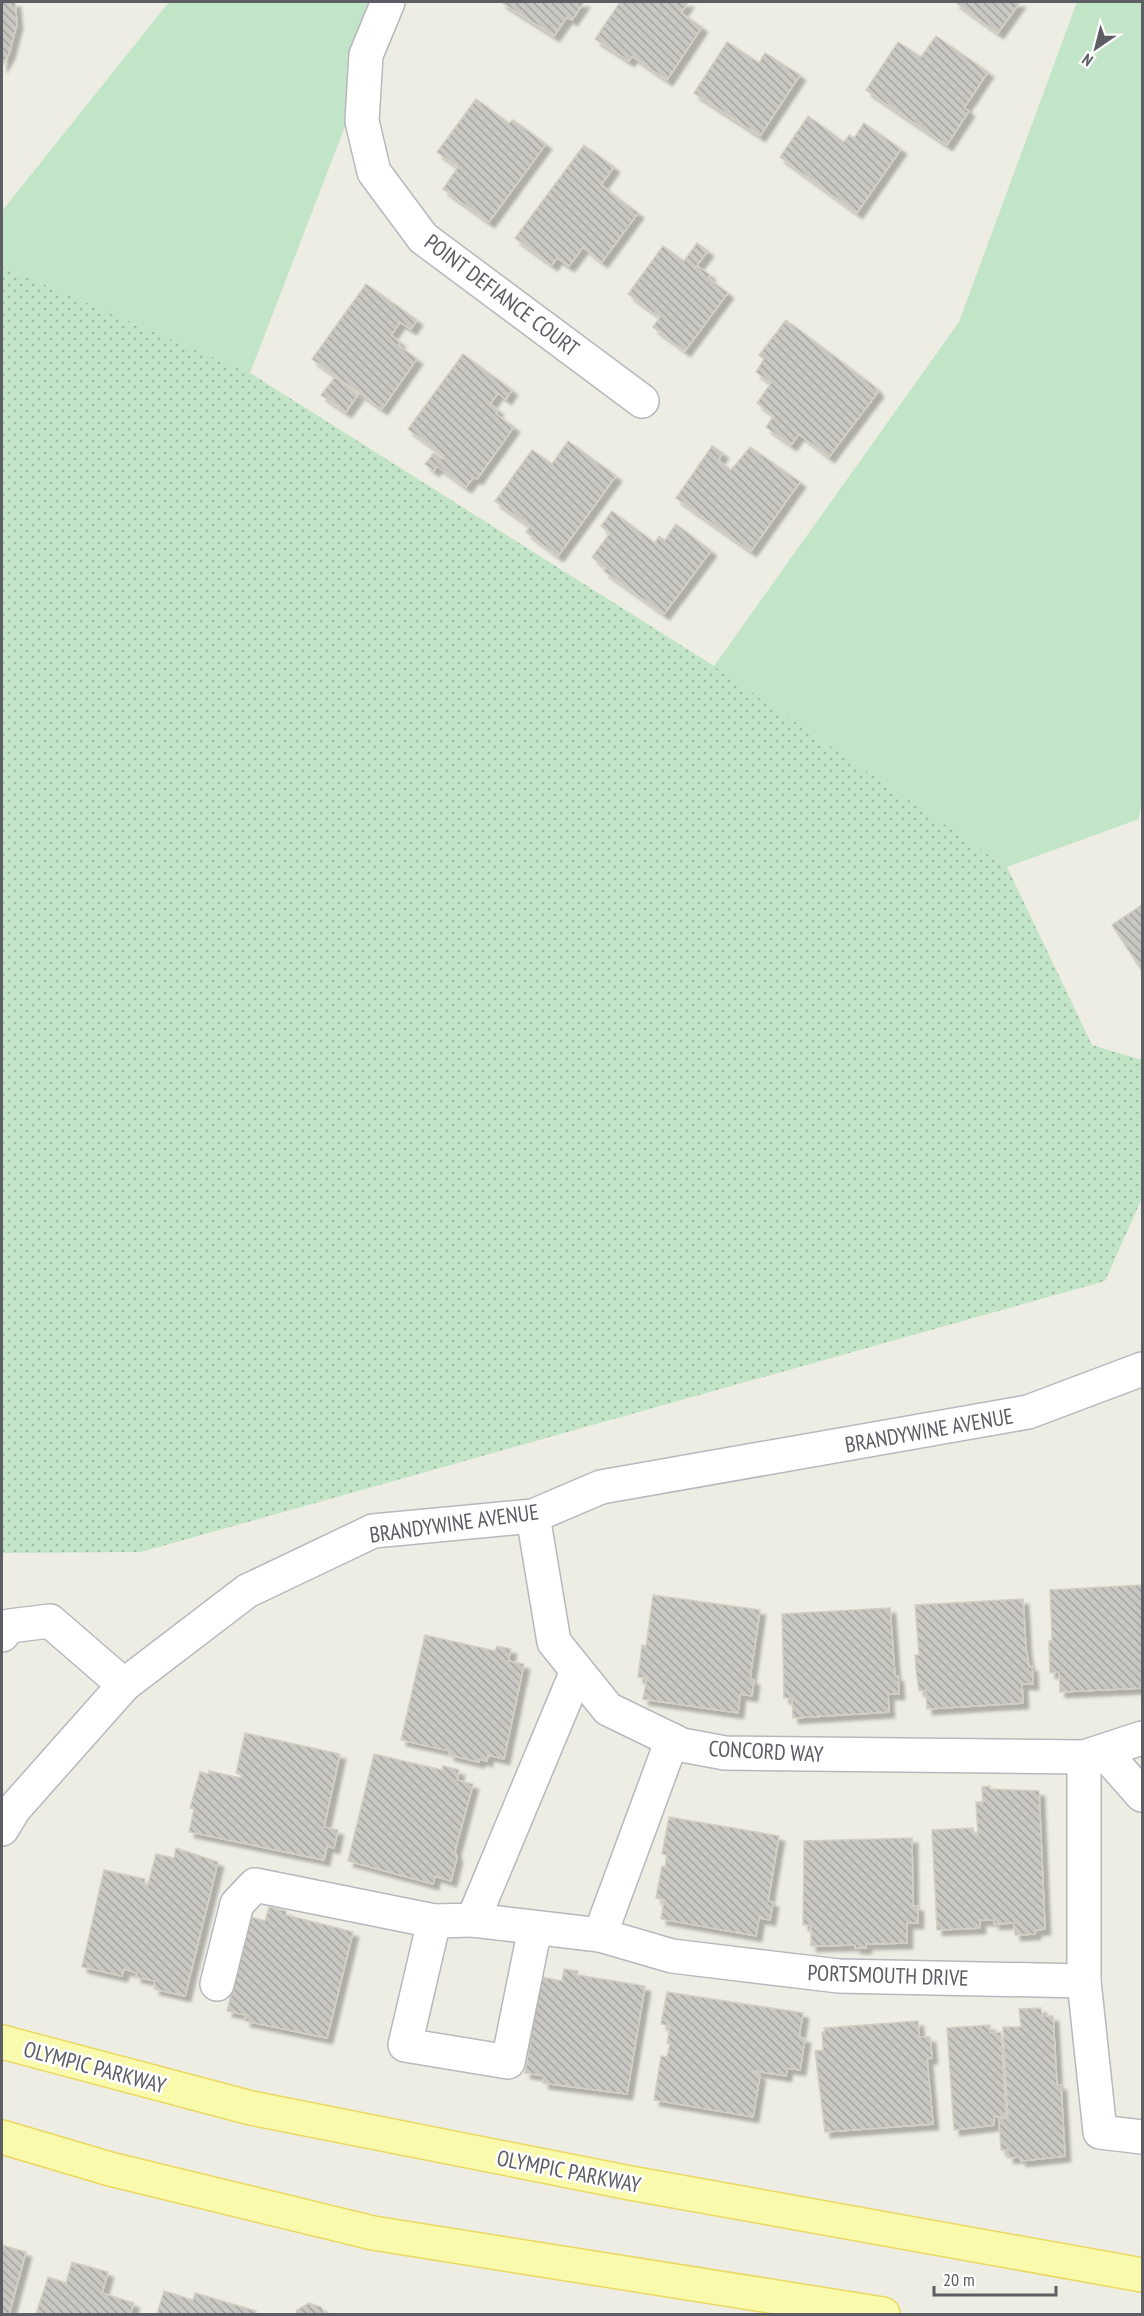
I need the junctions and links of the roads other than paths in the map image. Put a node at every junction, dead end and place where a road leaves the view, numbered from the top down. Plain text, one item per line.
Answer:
1 (388, 2) edge
2 (642, 401) dead end
3 (1143, 1369) edge
4 (533, 1516) junction
5 (2, 1635) edge
6 (577, 1671) junction
7 (124, 1685) junction
8 (1143, 1738) edge
9 (672, 1740) junction
10 (1094, 1754) junction
11 (1143, 1795) edge
12 (2, 1829) edge
13 (473, 1920) junction
14 (434, 1921) junction
15 (535, 1928) junction
16 (600, 1935) junction
17 (1084, 1981) junction
18 (217, 1984) dead end
19 (2, 2042) edge
20 (1143, 2136) edge
21 (2, 2137) edge
22 (1143, 2275) edge
23 (883, 2314) edge

1 - 2 street, POINT DEFIANCE COURT
3 - 4 street, BRANDYWINE AVENUE
4 - 6 street, CONCORD WAY
4 - 7 street, BRANDYWINE AVENUE
5 - 7 street
6 - 9 street, CONCORD WAY
6 - 13 street
7 - 12 street, BRANDYWINE AVENUE
8 - 10 street, CONCORD WAY
9 - 10 street, CONCORD WAY
9 - 16 street
10 - 11 street
10 - 17 street
13 - 14 street, PORTSMOUTH DRIVE
13 - 15 street, PORTSMOUTH DRIVE
14 - 15 street
14 - 18 street, PORTSMOUTH DRIVE
15 - 16 street, PORTSMOUTH DRIVE
16 - 17 street, PORTSMOUTH DRIVE
17 - 20 street
19 - 22 main road, OLYMPIC PARKWAY
21 - 23 main road

